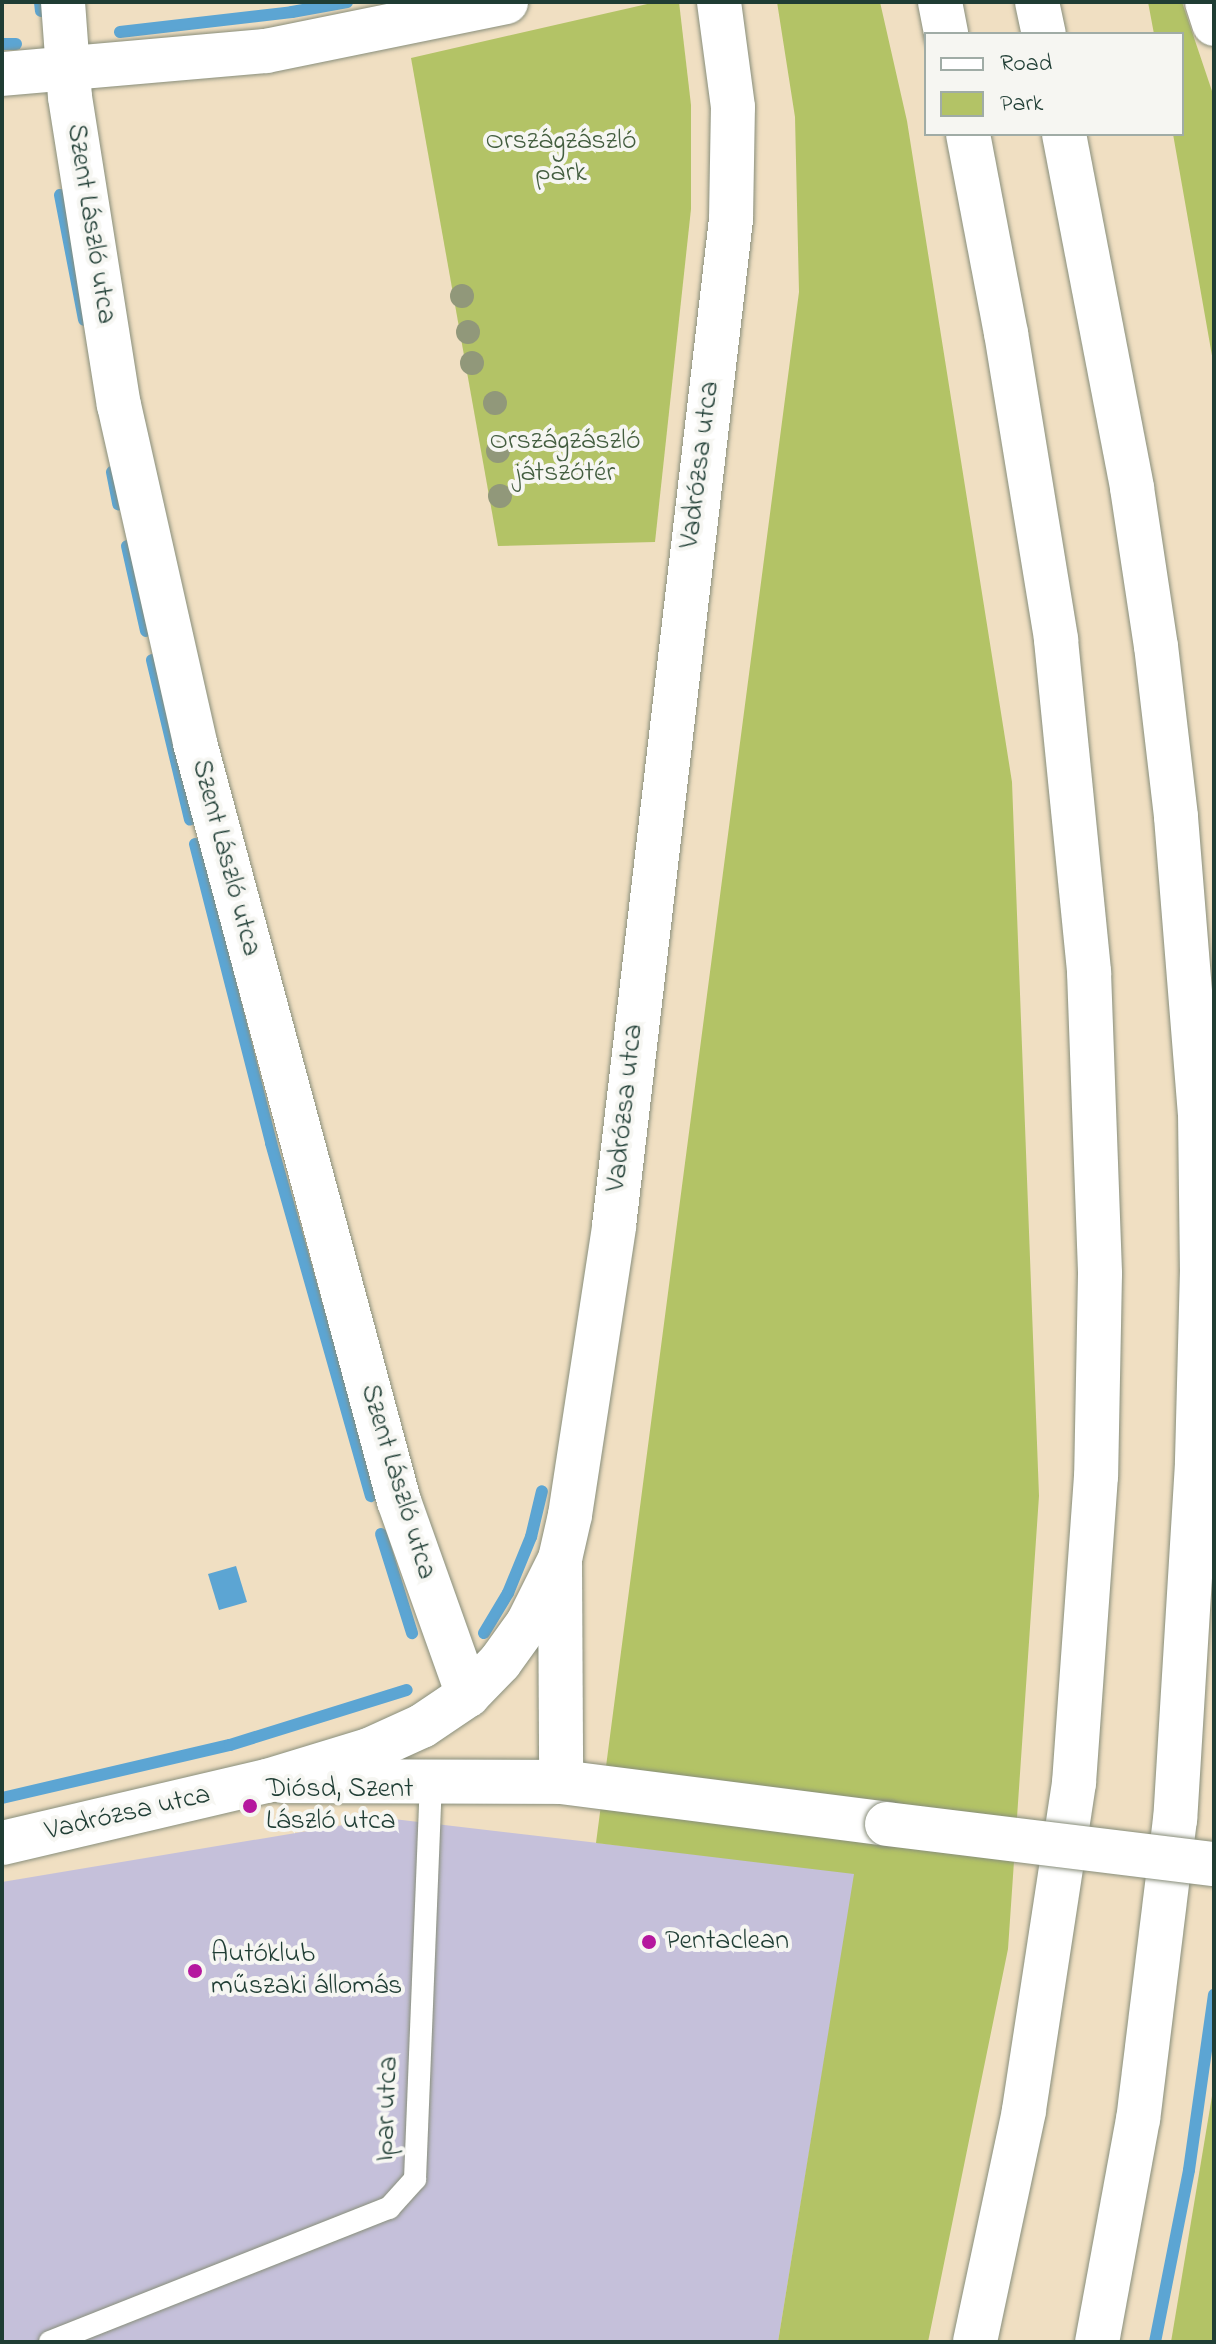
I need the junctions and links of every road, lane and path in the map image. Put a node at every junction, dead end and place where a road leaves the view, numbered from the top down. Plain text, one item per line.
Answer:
1 (63, 2) edge
2 (506, 2) edge
3 (719, 2) edge
4 (940, 2) edge
5 (1037, 2) edge
6 (1207, 2) edge
7 (1214, 24) edge
8 (946, 32) edge
9 (1044, 32) edge
10 (69, 70) junction
11 (2, 74) edge
12 (968, 136) edge
13 (1064, 136) edge
14 (560, 1559) junction
15 (468, 1695) junction
16 (560, 1717) junction
17 (267, 1781) junction
18 (431, 1781) junction
19 (561, 1782) junction
20 (632, 1791) junction
21 (2, 1843) edge
22 (1214, 1864) edge
23 (50, 2342) edge
24 (975, 2342) edge
25 (1097, 2342) edge

1 - 10 main road, Szent László utca
2 - 10 main road
3 - 14 main road, Vadrózsa utca
4 - 8 main road
5 - 9 main road
6 - 7 main road
10 - 11 main road
10 - 15 main road, Szent László utca
12 - 24 main road
13 - 25 main road
14 - 15 main road, Vadrózsa utca
14 - 16 main road
15 - 17 main road, Vadrózsa utca
16 - 19 main road
16 - 20 main road
17 - 18 main road
17 - 21 main road, Vadrózsa utca
18 - 19 main road
18 - 23 lane, Ipar utca
19 - 20 main road
20 - 22 main road, bridge

